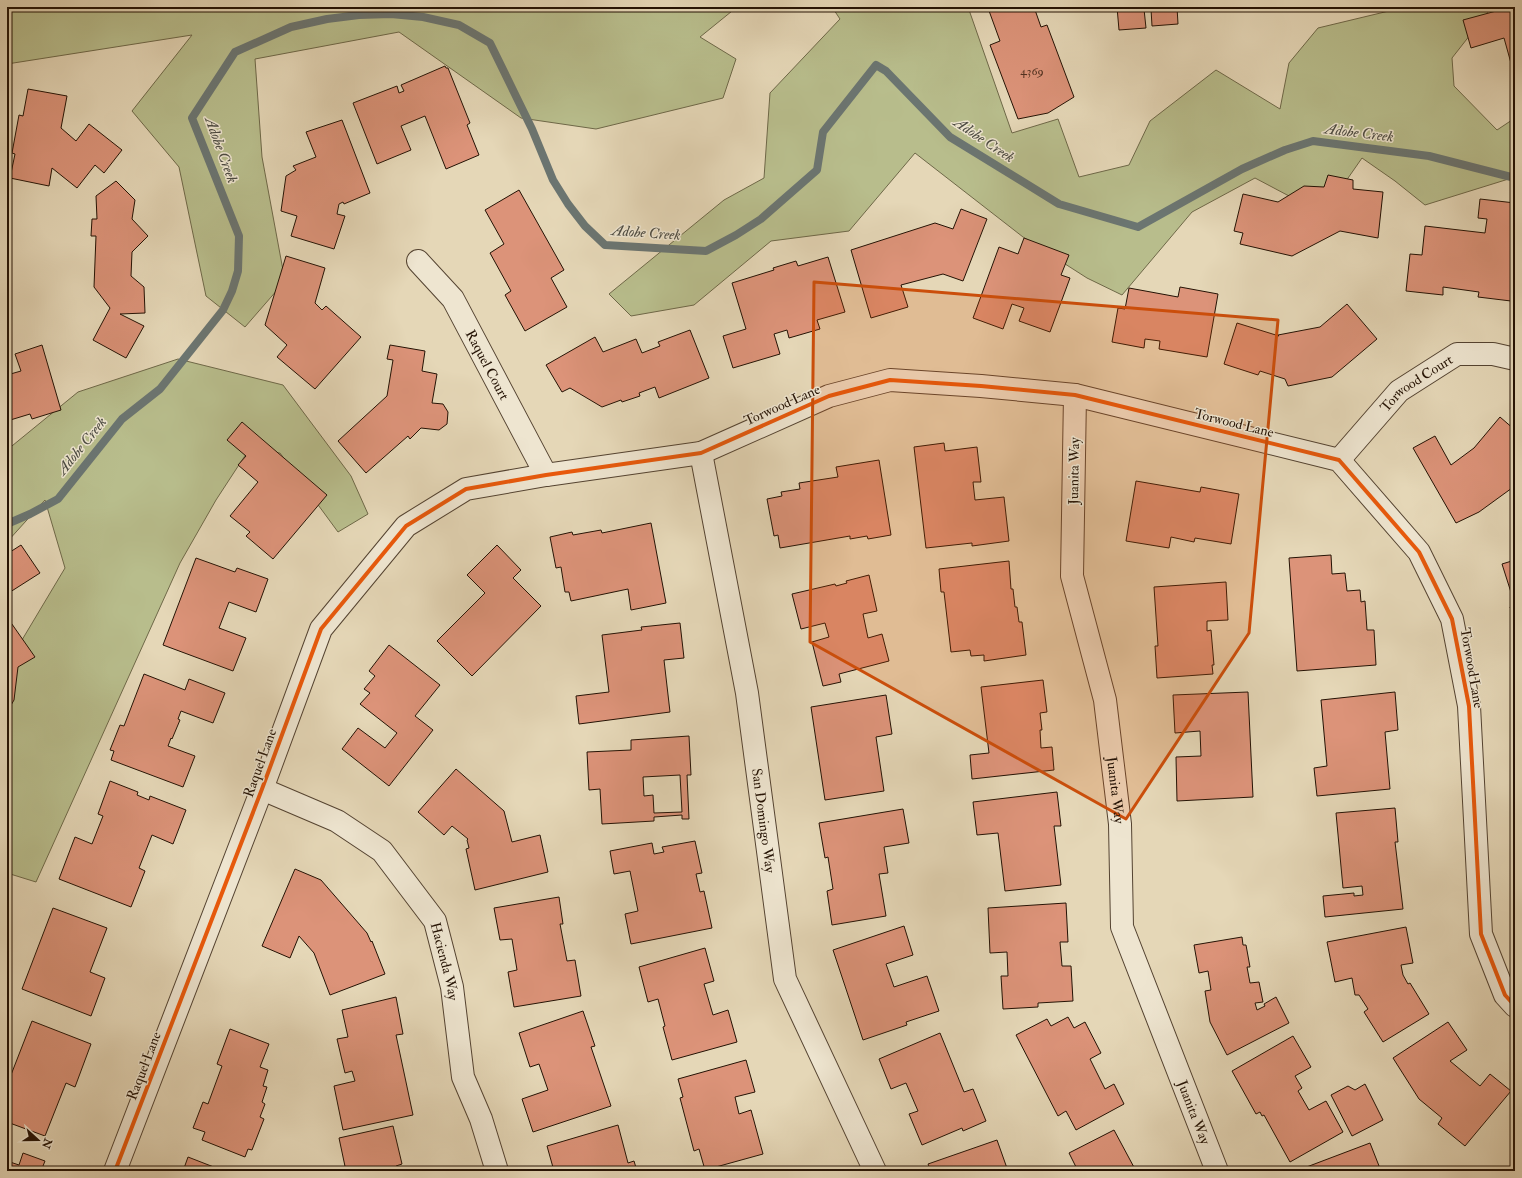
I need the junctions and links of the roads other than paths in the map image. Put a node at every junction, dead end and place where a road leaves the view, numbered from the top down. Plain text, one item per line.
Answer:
1 (418, 261) dead end
2 (1515, 359) edge
3 (1075, 395) junction
4 (701, 453) junction
5 (1339, 460) junction
6 (546, 475) junction
7 (262, 789) junction
8 (1515, 1006) edge
9 (115, 1171) edge
10 (497, 1171) edge
11 (875, 1171) edge
12 (1217, 1171) edge

1 - 6 street, Raquel Court
2 - 5 street, Torwood Court
3 - 4 street, Torwood Lane
3 - 5 street, Torwood Lane
3 - 12 street, Juanita Way
4 - 6 street, Torwood Lane
4 - 11 street, San Domingo Way
5 - 8 street, Torwood Lane
6 - 7 street, Raquel Lane
7 - 9 street, Raquel Lane
7 - 10 street, Hacienda Way

